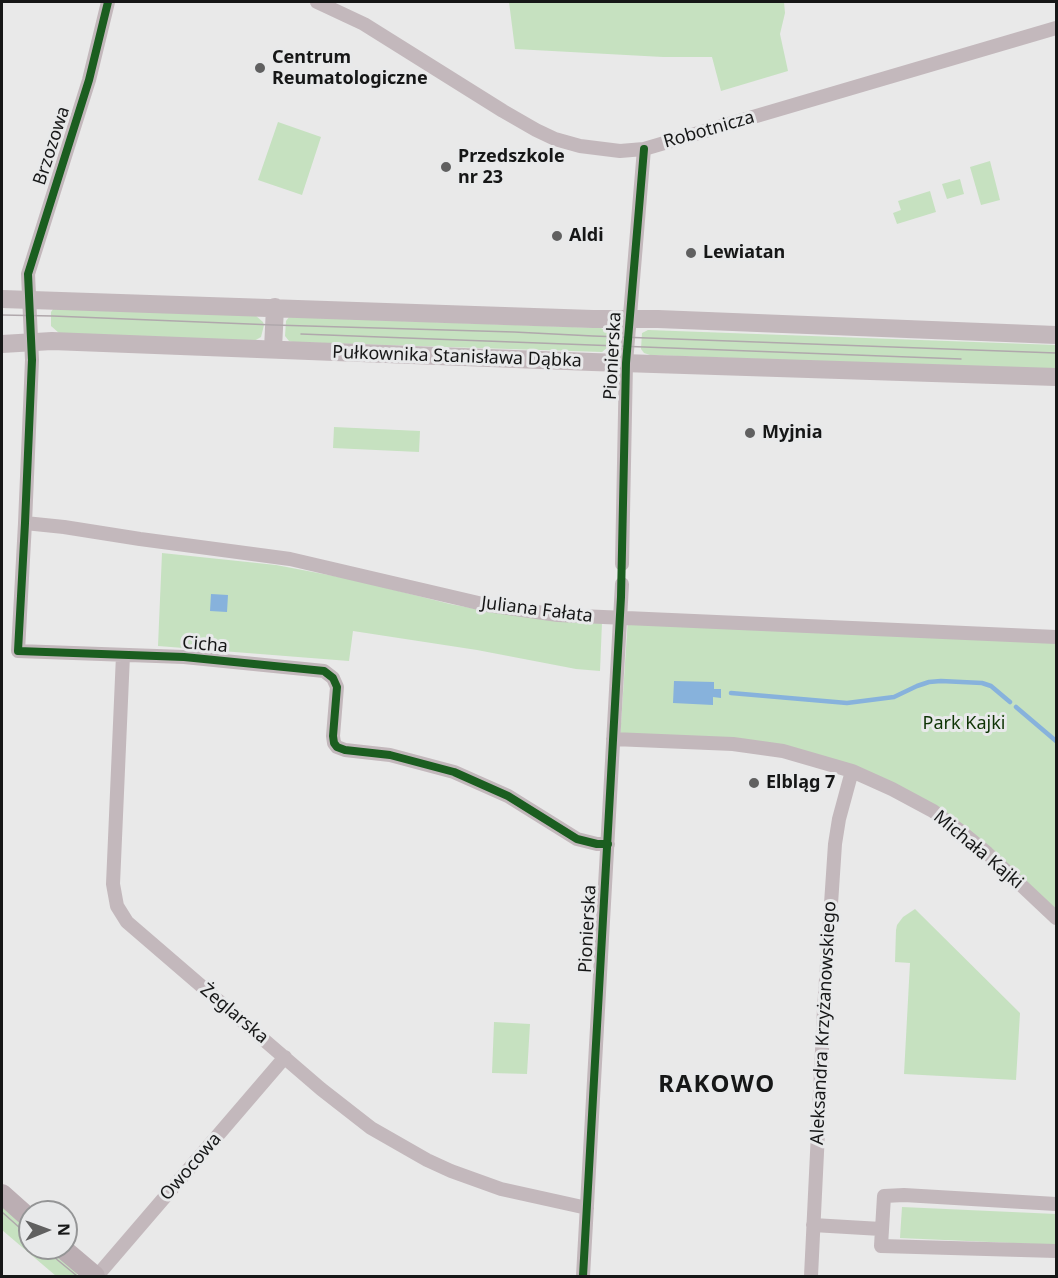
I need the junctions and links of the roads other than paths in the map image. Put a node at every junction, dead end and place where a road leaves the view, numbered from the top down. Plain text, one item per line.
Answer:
1 (108, 2) edge
2 (317, 2) edge
3 (1056, 28) edge
4 (644, 149) junction
5 (2, 299) edge
6 (30, 299) junction
7 (275, 307) junction
8 (630, 318) junction
9 (1056, 335) edge
10 (31, 342) junction
11 (2, 344) edge
12 (273, 349) junction
13 (626, 363) junction
14 (1056, 377) edge
15 (25, 523) junction
16 (622, 564) dead end
17 (622, 584) dead end
18 (620, 618) junction
19 (1056, 637) edge
20 (123, 655) junction
21 (614, 739) junction
22 (852, 771) junction
23 (608, 844) junction
24 (1056, 918) edge
25 (285, 1057) junction
26 (2, 1194) edge
27 (1056, 1204) edge
28 (18, 1208) edge
29 (587, 1208) junction
30 (813, 1225) junction
31 (881, 1229) junction
32 (1056, 1251) edge
33 (75, 1260) edge
34 (93, 1276) edge
35 (583, 1276) edge
36 (810, 1276) edge

1 - 6 street, Brzozowa
2 - 4 street, Robotnicza
3 - 4 street, Robotnicza
4 - 8 street, Pionierska
5 - 6 street
6 - 7 street
6 - 10 street, Brzozowa
7 - 8 street
7 - 12 street
8 - 9 street
8 - 13 street, Pionierska
10 - 11 street, Pułkownika Stanisława Dąbka
10 - 12 street, Pułkownika Stanisława Dąbka
10 - 15 street, Cicha
12 - 13 street, Pułkownika Stanisława Dąbka
13 - 14 street, Pułkownika Stanisława Dąbka
13 - 16 street, Pionierska
15 - 18 street, Juliana Fałata
15 - 20 street, Cicha
17 - 18 street, Pionierska
18 - 19 street, Juliana Fałata
18 - 21 street, Pionierska
20 - 23 street, Cicha
20 - 25 street, Żeglarska
21 - 22 street, Michała Kajki
21 - 23 street, Pionierska
22 - 24 street, Michała Kajki
22 - 30 street, Aleksandra Krzyżanowskiego
23 - 29 street, Pionierska
25 - 29 street, Żeglarska
25 - 34 street, Owocowa
26 - 28 main road
27 - 31 street
29 - 35 street, Pionierska
30 - 31 street
30 - 36 street, Aleksandra Krzyżanowskiego
31 - 32 street
33 - 34 main road

